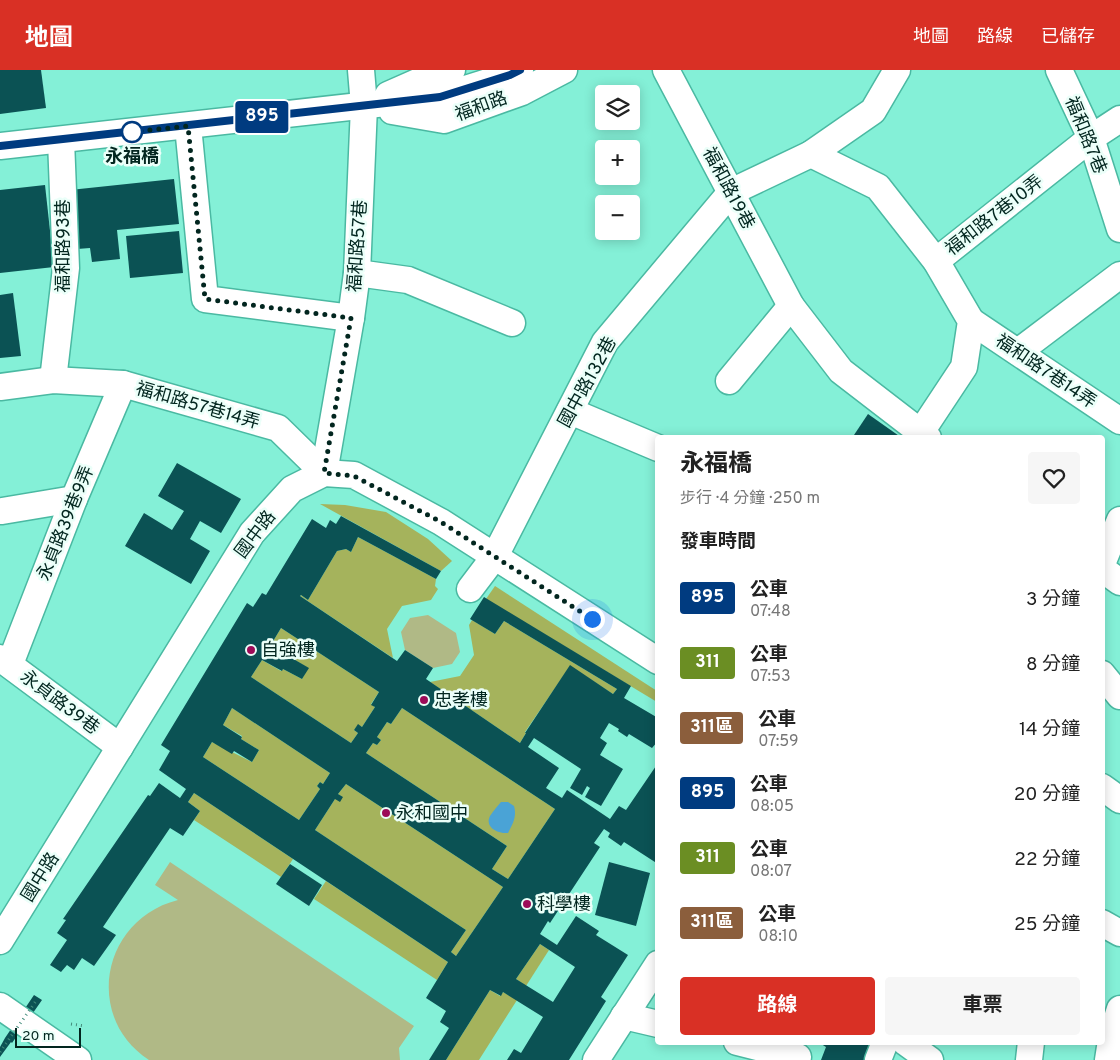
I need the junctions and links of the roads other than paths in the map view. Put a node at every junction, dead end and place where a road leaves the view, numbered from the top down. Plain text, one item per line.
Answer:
1 (361, 70) edge
2 (452, 70) edge
3 (520, 70) edge
4 (564, 70) edge
5 (666, 70) edge
6 (898, 70) edge
7 (1059, 70) edge
8 (364, 106) junction
9 (1120, 119) edge
10 (188, 126) junction
11 (1091, 138) junction
12 (61, 140) junction
13 (0, 146) edge
14 (811, 154) junction
15 (731, 192) junction
16 (1120, 229) edge
17 (936, 261) junction
18 (357, 272) junction
19 (1120, 275) edge
20 (791, 306) junction
21 (351, 318) junction
22 (971, 320) junction
23 (512, 323) dead end
24 (1018, 352) junction
25 (53, 380) junction
26 (730, 381) dead end
27 (123, 384) junction
28 (0, 387) edge
29 (570, 411) junction
30 (1120, 421) edge
31 (921, 435) edge
32 (923, 435) edge
33 (655, 447) edge
34 (324, 473) junction
35 (74, 499) junction
36 (2, 511) dead end
37 (1120, 520) edge
38 (495, 556) junction
39 (1105, 557) edge
40 (1105, 571) edge
41 (1120, 582) edge
42 (470, 589) dead end
43 (655, 659) edge
44 (5, 661) edge
45 (1105, 678) edge
46 (1120, 696) edge
47 (120, 747) junction
48 (1105, 789) edge
49 (1120, 800) edge
50 (1105, 925) edge
51 (1120, 933) edge
52 (0, 941) edge
53 (655, 969) edge
54 (0, 1006) edge
55 (1120, 1009) edge
56 (624, 1016) junction
57 (655, 1023) edge
58 (754, 1045) edge
59 (884, 1045) edge
60 (909, 1045) edge
61 (1031, 1045) edge
62 (799, 1053) edge
63 (78, 1060) edge
64 (596, 1060) edge
65 (878, 1060) edge
66 (930, 1060) edge
67 (1029, 1060) edge
68 (1108, 1060) edge

1 - 8 street, 福和路57巷
2 - 8 street, 福和路
3 - 8 street, 福和路
4 - 8 street, 福和路
5 - 15 street, 福和路19巷
6 - 14 street
7 - 11 street, 福和路7巷
8 - 10 street, 福和路
8 - 18 street, 福和路57巷
9 - 11 street, 福和路7巷10弄
10 - 12 street, 福和路
10 - 21 street
11 - 16 street, 福和路7巷
11 - 17 street, 福和路7巷10弄
12 - 13 street, 福和路
12 - 25 street, 福和路93巷
14 - 15 street
14 - 17 street, 福和路7巷10弄
15 - 20 street, 福和路19巷
15 - 29 street, 國中路132巷
17 - 22 street
18 - 21 street, 福和路57巷
18 - 23 street
19 - 24 street
20 - 26 street
20 - 31 street, 福和路19巷
21 - 34 street, 福和路57巷
22 - 24 street, 福和路7巷14弄
22 - 32 street
24 - 30 street, 福和路7巷14弄
25 - 27 street, 福和路57巷14弄
25 - 28 street, 福和路57巷14弄
27 - 34 street, 福和路57巷14弄
27 - 35 street, 永貞路39巷9弄
29 - 33 street
29 - 38 street, 國中路132巷
34 - 38 street
34 - 47 street, 國中路
35 - 36 street
35 - 44 street, 永貞路39巷9弄
37 - 39 street
38 - 42 street, 國中路132巷
38 - 43 street
40 - 41 street
44 - 47 street, 永貞路39巷
45 - 46 street
47 - 52 street, 國中路
48 - 49 street
50 - 51 street
53 - 56 street
54 - 63 street
55 - 68 street
56 - 57 street
56 - 64 street
58 - 62 street
59 - 65 street
60 - 66 street
61 - 67 street

